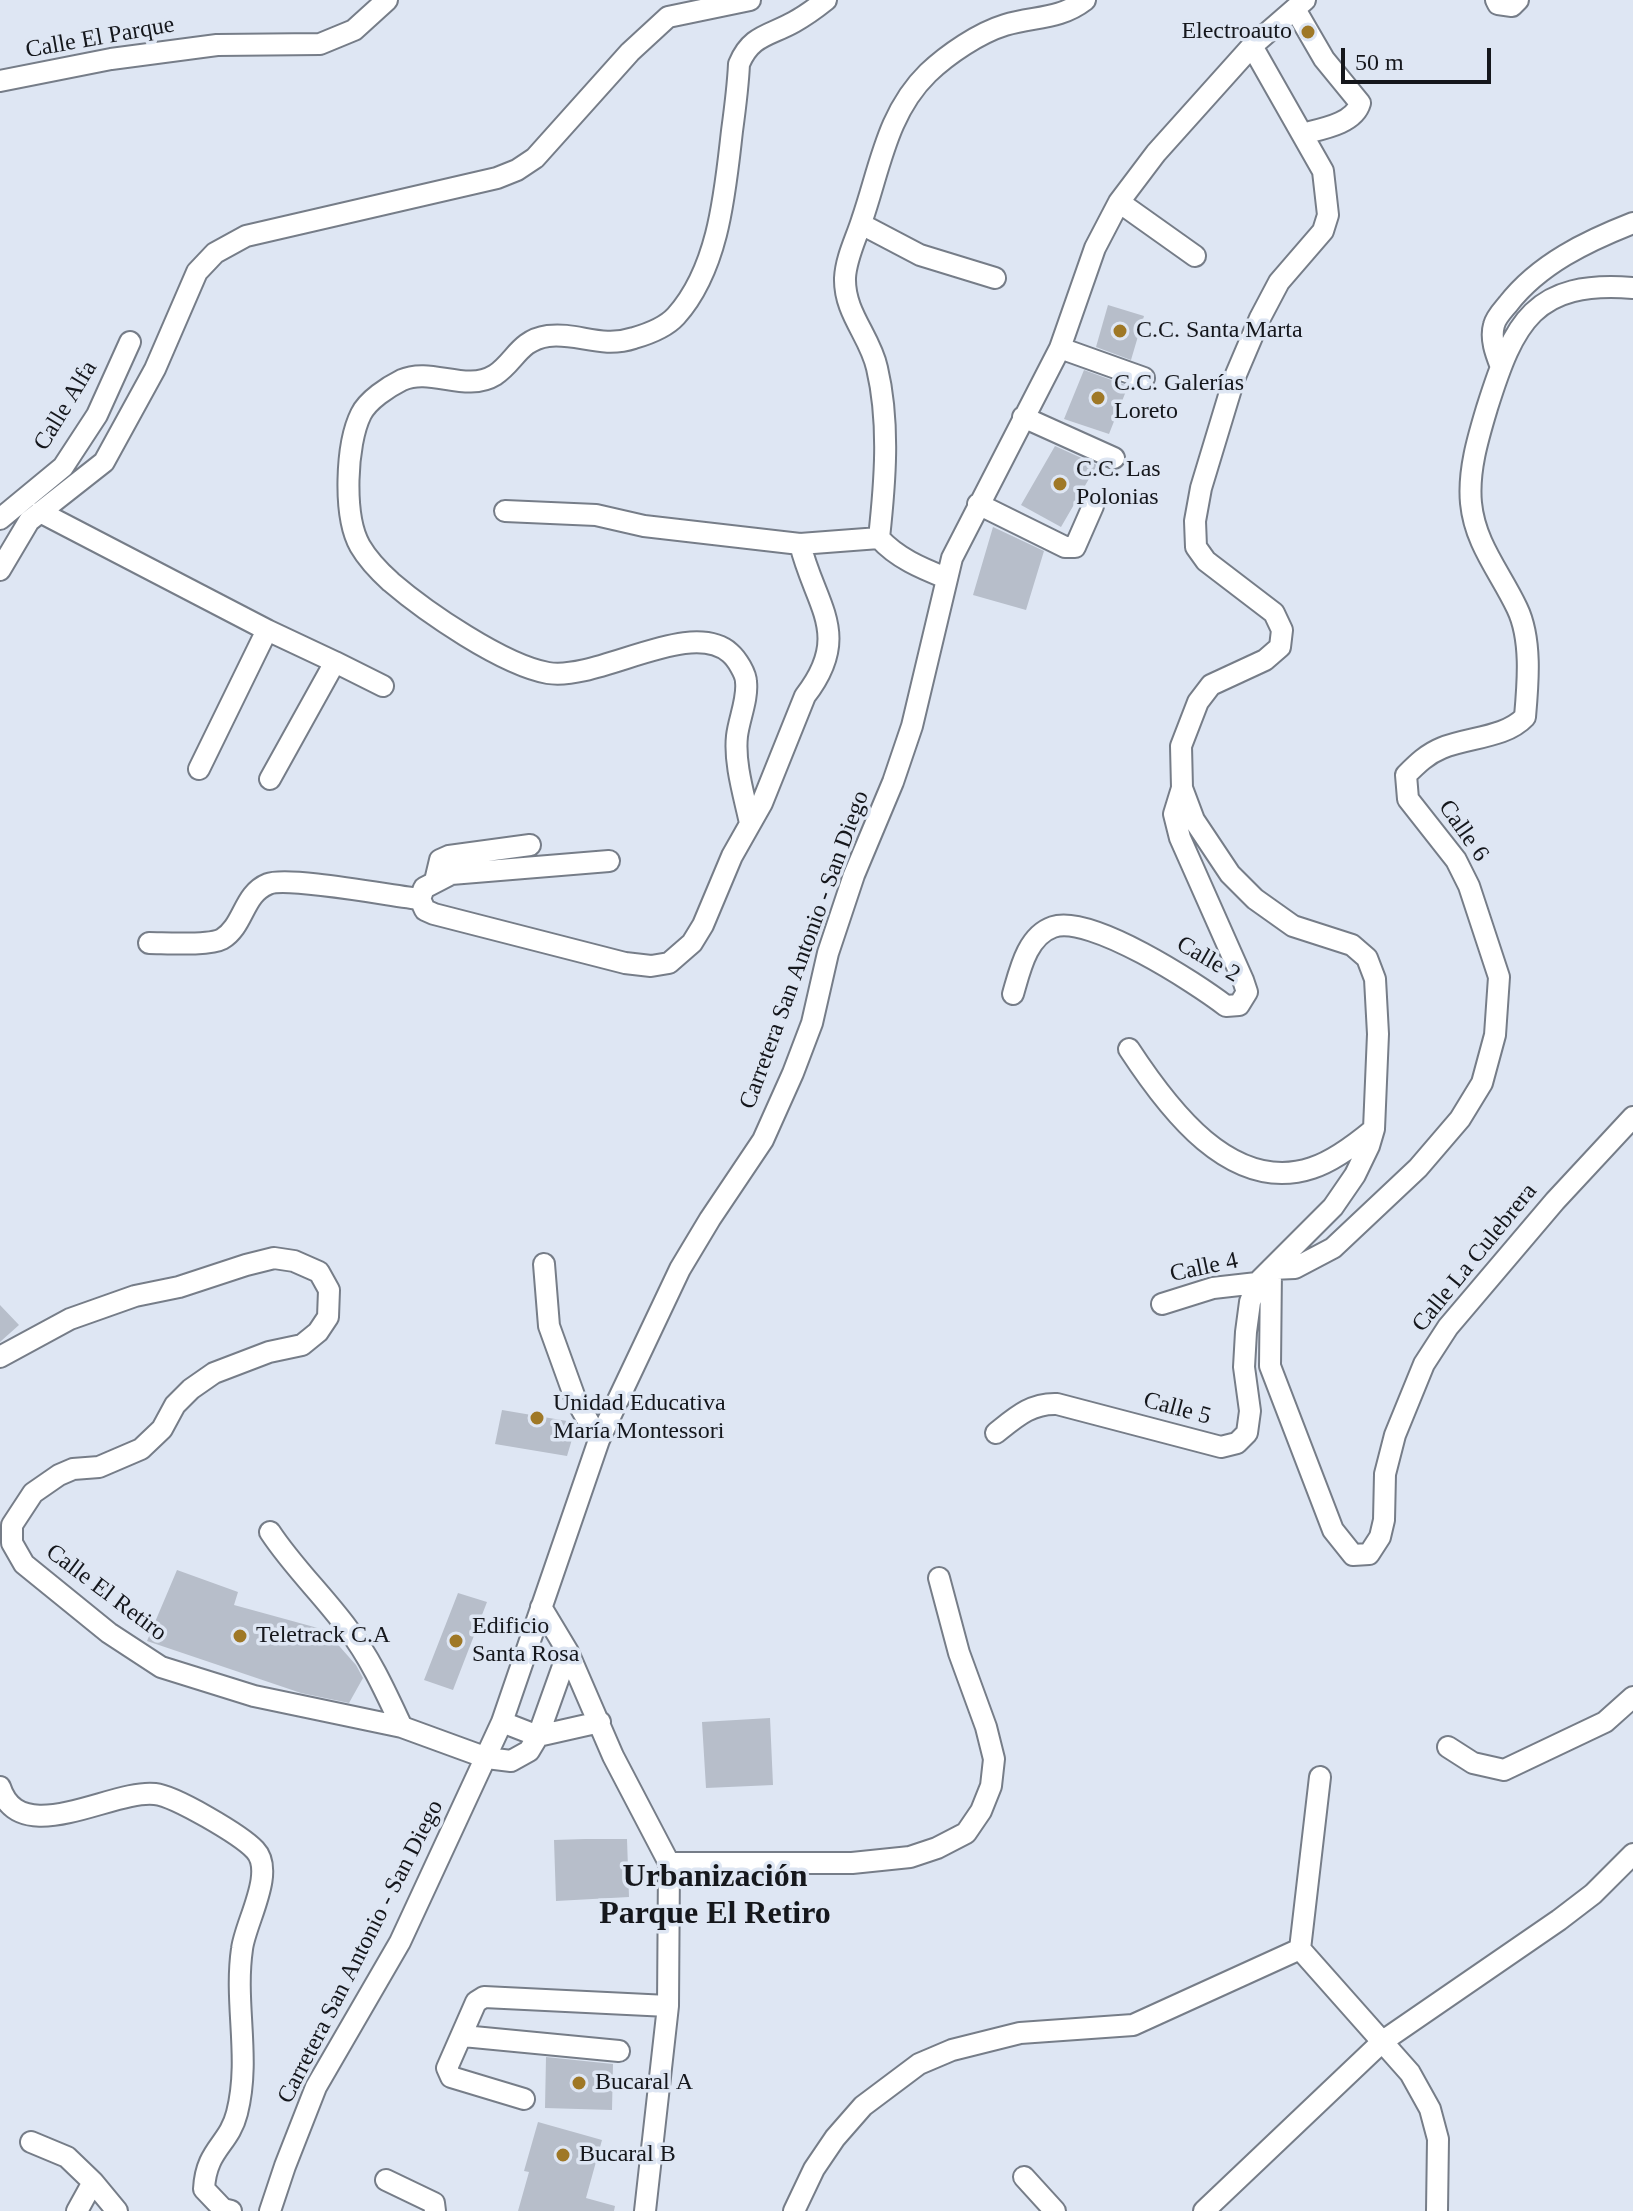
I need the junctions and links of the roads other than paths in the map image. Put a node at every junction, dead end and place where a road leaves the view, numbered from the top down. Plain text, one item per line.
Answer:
1 (387, 0) edge
2 (750, 0) edge
3 (826, 0) edge
4 (1085, 0) edge
5 (1496, 0) edge
6 (1518, 0) edge
7 (1300, 4) edge
8 (672, 9) edge
9 (1252, 46) junction
10 (0, 81) edge
11 (1302, 134) junction
12 (1119, 202) junction
13 (1633, 223) edge
14 (861, 224) junction
15 (1195, 256) dead end
16 (995, 278) dead end
17 (1633, 288) edge
18 (130, 342) dead end
19 (1060, 348) junction
20 (1501, 367) junction
21 (1144, 378) dead end
22 (1023, 417) junction
23 (1114, 458) dead end
24 (978, 504) junction
25 (1093, 506) dead end
26 (505, 511) dead end
27 (40, 512) junction
28 (0, 519) edge
29 (879, 538) junction
30 (800, 544) junction
31 (0, 570) edge
32 (946, 578) junction
33 (267, 630) junction
34 (335, 662) junction
35 (383, 686) dead end
36 (199, 769) dead end
37 (270, 779) dead end
38 (1182, 788) junction
39 (750, 823) junction
40 (530, 845) dead end
41 (609, 861) dead end
42 (435, 881) junction
43 (420, 899) junction
44 (149, 943) dead end
45 (1013, 994) dead end
46 (1129, 1049) dead end
47 (1633, 1117) edge
48 (1374, 1129) junction
49 (544, 1264) dead end
50 (1264, 1276) junction
51 (1162, 1304) dead end
52 (0, 1357) edge
53 (996, 1433) dead end
54 (599, 1440) junction
55 (270, 1532) dead end
56 (939, 1578) dead end
57 (541, 1607) junction
58 (568, 1652) junction
59 (1633, 1697) edge
60 (502, 1722) junction
61 (600, 1722) junction
62 (402, 1727) junction
63 (538, 1736) junction
64 (1448, 1747) dead end
65 (487, 1758) junction
66 (1320, 1777) dead end
67 (0, 1787) edge
68 (1633, 1854) edge
69 (669, 1863) junction
70 (1300, 1949) junction
71 (668, 2006) junction
72 (463, 2036) junction
73 (1383, 2041) junction
74 (619, 2051) dead end
75 (524, 2099) dead end
76 (31, 2142) dead end
77 (1024, 2177) dead end
78 (386, 2180) dead end
79 (93, 2182) junction
80 (77, 2211) edge
81 (117, 2211) edge
82 (231, 2211) edge
83 (270, 2211) edge
84 (435, 2211) edge
85 (645, 2211) edge
86 (794, 2211) edge
87 (1055, 2211) edge
88 (1204, 2211) edge
89 (1437, 2211) edge

1 - 10 street, Calle El Parque
2 - 8 street
3 - 39 street
4 - 14 street
5 - 6 street
7 - 9 street, Carretera San Antonio - San Diego
7 - 11 street
8 - 27 street
9 - 11 street
9 - 12 street, Carretera San Antonio - San Diego
11 - 38 street
12 - 15 street
12 - 19 street, Carretera San Antonio - San Diego
13 - 20 street
14 - 16 street
14 - 29 street
17 - 20 street, Calle 6
18 - 28 street, Calle Alfa
19 - 21 street
19 - 22 street, Carretera San Antonio - San Diego
20 - 50 street, Calle 6
22 - 23 street
22 - 24 street, Carretera San Antonio - San Diego
24 - 25 street
24 - 32 street, Carretera San Antonio - San Diego
26 - 30 street
27 - 31 street
27 - 33 street
29 - 30 street
29 - 32 street
30 - 39 street
32 - 54 street, Carretera San Antonio - San Diego
33 - 34 street
33 - 36 street
34 - 35 street
34 - 37 street
38 - 45 street, Calle 2
38 - 48 street
39 - 43 street
40 - 42 street
41 - 42 street
42 - 43 street
43 - 44 street
46 - 48 street
47 - 50 street, Calle La Culebrera
48 - 50 street
49 - 54 street
50 - 51 street, Calle 4
50 - 53 street, Calle 5
52 - 62 street, Calle El Retiro
54 - 57 street, Carretera San Antonio - San Diego
55 - 62 street
56 - 69 street
57 - 58 street
57 - 60 street, Carretera San Antonio - San Diego
58 - 61 street
58 - 63 street
59 - 64 street
60 - 63 street
60 - 65 street, Carretera San Antonio - San Diego
61 - 63 street
61 - 69 street
62 - 65 street, Calle El Retiro
63 - 65 street
65 - 83 street, Carretera San Antonio - San Diego
66 - 70 street
67 - 82 street
68 - 73 street
69 - 71 street
70 - 73 street
70 - 86 street
71 - 72 street
71 - 85 street
72 - 74 street
72 - 75 street
73 - 88 street
73 - 89 street
76 - 79 street
77 - 87 street
78 - 84 street
79 - 80 street
79 - 81 street

